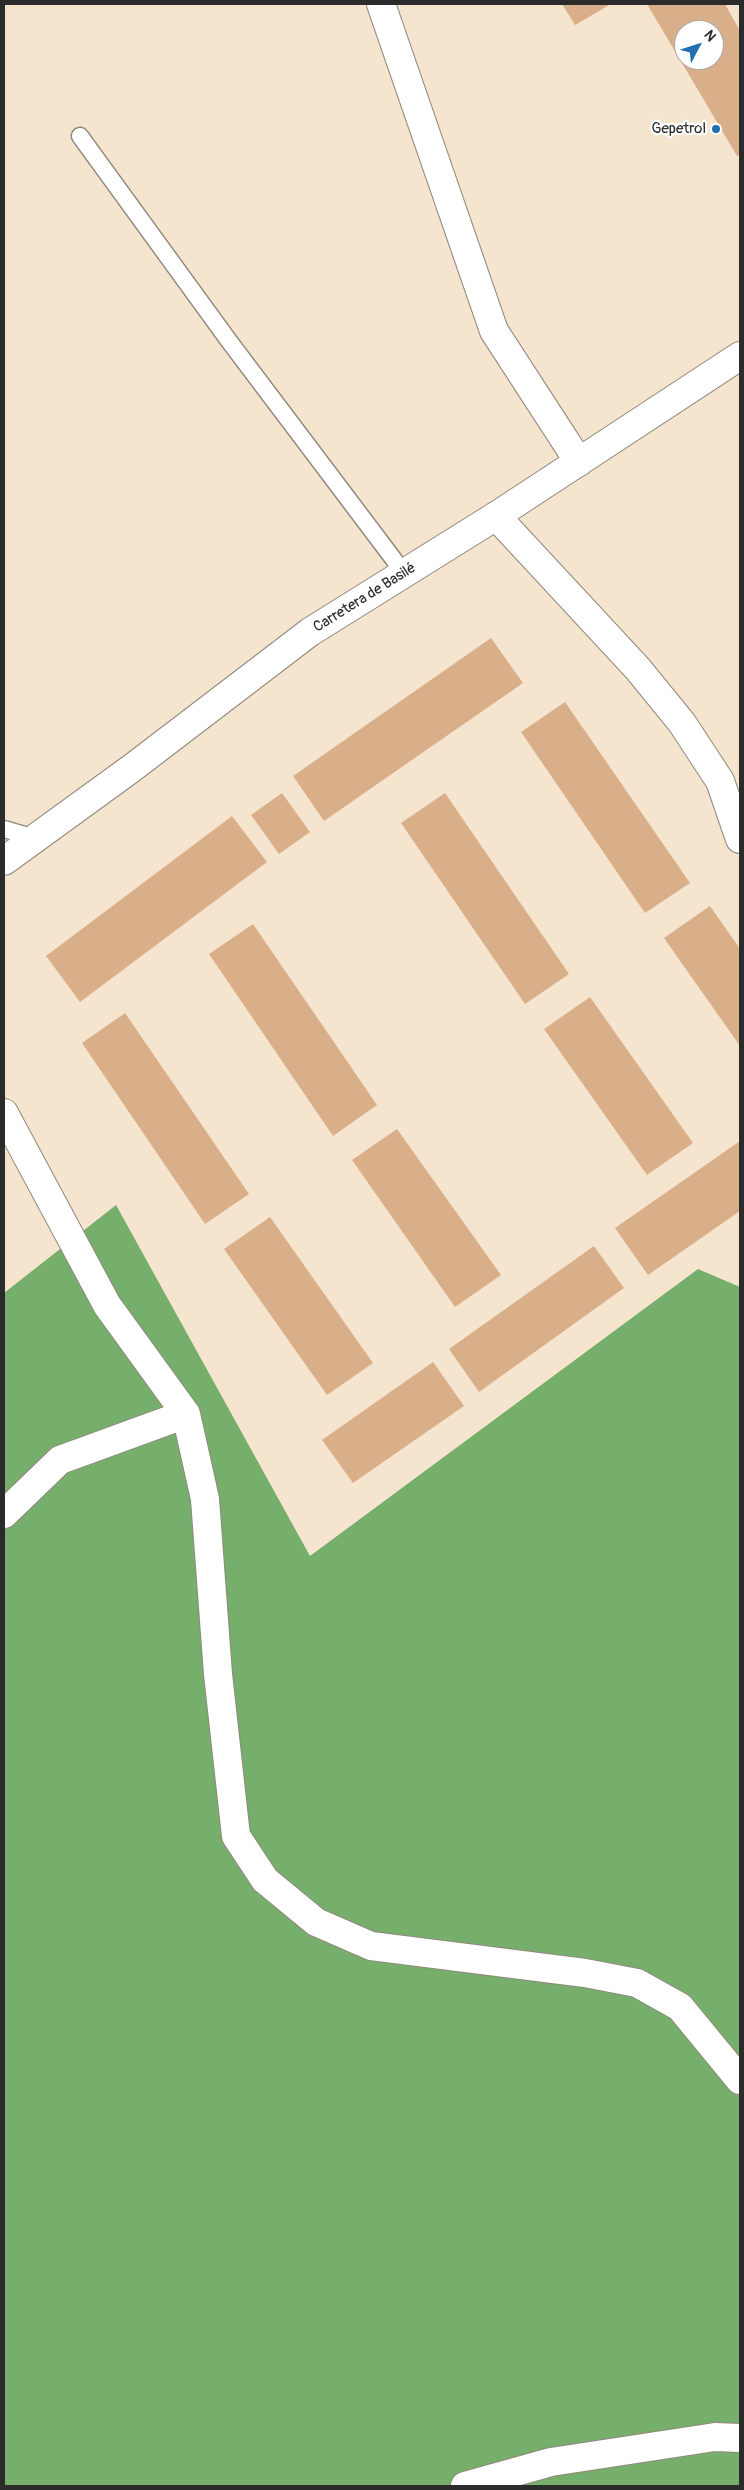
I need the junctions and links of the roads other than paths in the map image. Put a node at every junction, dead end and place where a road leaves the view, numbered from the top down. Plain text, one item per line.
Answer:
1 (381, 4) edge
2 (80, 136) dead end
3 (740, 356) edge
4 (579, 462) junction
5 (496, 516) junction
6 (404, 573) junction
7 (4, 829) edge
8 (35, 838) junction
9 (740, 839) edge
10 (4, 861) edge
11 (4, 1114) edge
12 (186, 1414) junction
13 (4, 1514) edge
14 (740, 2080) edge
15 (740, 2438) edge
16 (464, 2486) edge

1 - 4 street
2 - 6 lane
3 - 4 street, Carretera de Basilé
4 - 5 street, Carretera de Basilé
5 - 6 street, Carretera de Basilé
5 - 9 street
6 - 8 street, Carretera de Basilé
7 - 8 lane
8 - 10 street, Carretera de Basilé
11 - 12 street
12 - 13 street
12 - 14 street
15 - 16 street

